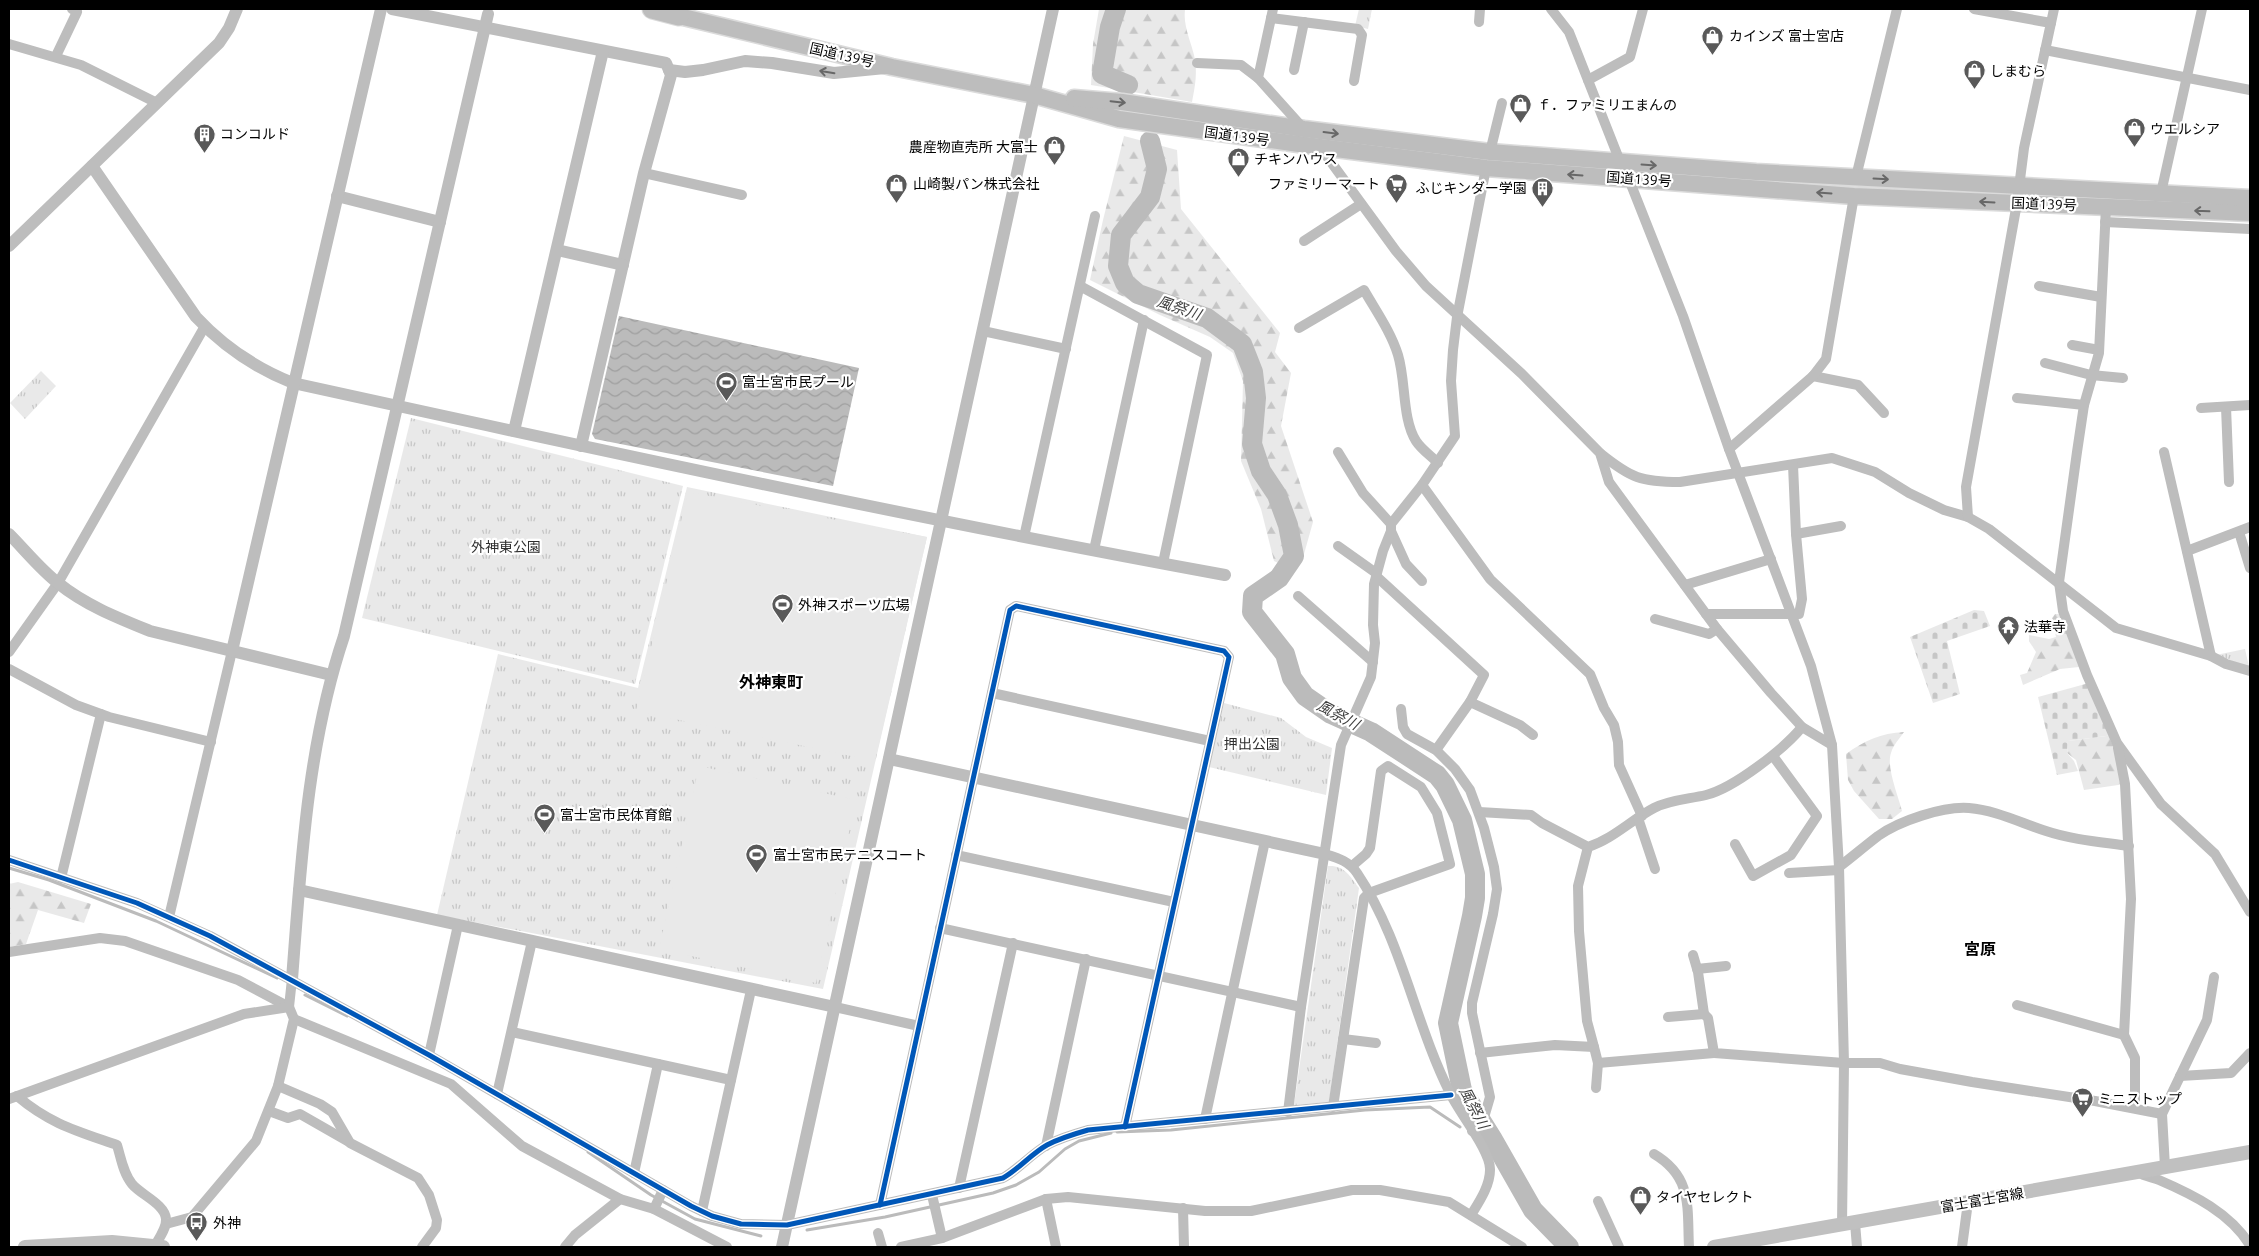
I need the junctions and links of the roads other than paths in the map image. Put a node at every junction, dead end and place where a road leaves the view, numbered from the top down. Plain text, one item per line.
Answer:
1 (72, 9) edge
2 (237, 9) edge
3 (381, 9) edge
4 (392, 9) edge
5 (652, 9) edge
6 (1054, 9) edge
7 (1480, 9) edge
8 (1551, 9) edge
9 (1643, 9) edge
10 (1898, 9) edge
11 (1974, 9) edge
12 (2054, 9) edge
13 (2202, 9) edge
14 (672, 12) edge
15 (1272, 13) edge
16 (488, 14) dead end
17 (1304, 22) junction
18 (1479, 22) dead end
19 (2051, 23) junction
20 (485, 27) junction
21 (9, 44) edge
22 (2045, 50) junction
23 (604, 51) junction
24 (56, 56) junction
25 (1197, 63) dead end
26 (892, 67) junction
27 (669, 70) junction
28 (1294, 70) dead end
29 (2186, 77) junction
30 (1258, 78) junction
31 (1588, 80) junction
32 (1354, 81) dead end
33 (2250, 90) edge
34 (1034, 95) junction
35 (158, 103) junction
36 (1502, 104) dead end
37 (1304, 129) junction
38 (1320, 147) junction
39 (1488, 160) junction
40 (1620, 163) junction
41 (92, 166) junction
42 (644, 173) junction
43 (1856, 177) junction
44 (1629, 179) junction
45 (2020, 186) junction
46 (2161, 193) junction
47 (742, 195) dead end
48 (337, 196) junction
49 (1854, 196) junction
50 (2250, 198) edge
51 (1360, 204) junction
52 (2017, 204) junction
53 (2250, 213) edge
54 (2106, 214) junction
55 (1095, 216) dead end
56 (440, 222) junction
57 (2250, 229) edge
58 (1304, 241) dead end
59 (9, 246) edge
60 (557, 250) junction
61 (623, 265) junction
62 (1080, 286) junction
63 (2039, 286) dead end
64 (2101, 297) junction
65 (1457, 317) junction
66 (1144, 320) junction
67 (205, 326) junction
68 (1299, 328) dead end
69 (983, 331) junction
70 (2072, 346) dead end
71 (1066, 349) junction
72 (2099, 350) junction
73 (2045, 363) dead end
74 (2091, 375) junction
75 (1813, 376) junction
76 (2123, 378) dead end
77 (293, 383) junction
78 (2017, 398) dead end
79 (2084, 405) junction
80 (2250, 405) edge
81 (397, 406) junction
82 (2226, 407) junction
83 (2201, 408) dead end
84 (1884, 413) dead end
85 (514, 432) junction
86 (581, 446) junction
87 (1729, 448) junction
88 (1338, 452) dead end
89 (2164, 452) dead end
90 (1600, 453) junction
91 (1438, 463) junction
92 (1793, 465) junction
93 (1738, 473) junction
94 (2229, 482) dead end
95 (1422, 485) junction
96 (1968, 518) junction
97 (942, 520) junction
98 (1841, 526) dead end
99 (1391, 527) junction
100 (2250, 527) edge
101 (2239, 532) junction
102 (9, 534) edge
103 (1796, 534) junction
104 (1024, 536) junction
105 (1338, 546) dead end
106 (1094, 550) junction
107 (2187, 551) junction
108 (1770, 559) junction
109 (1163, 563) junction
110 (2250, 568) edge
111 (1376, 574) junction
112 (1225, 575) dead end
113 (1422, 581) dead end
114 (2059, 582) junction
115 (58, 583) junction
116 (1685, 585) junction
117 (1298, 596) dead end
118 (1706, 614) junction
119 (1791, 614) junction
120 (1655, 619) dead end
121 (1717, 629) junction
122 (232, 651) junction
123 (9, 652) edge
124 (2211, 656) junction
125 (1373, 662) junction
126 (9, 669) edge
127 (2250, 671) edge
128 (331, 675) junction
129 (992, 693) junction
130 (1470, 702) junction
131 (1401, 709) dead end
132 (101, 714) junction
133 (1802, 727) junction
134 (1533, 735) dead end
135 (1210, 741) junction
136 (211, 742) junction
137 (2117, 743) junction
138 (1832, 745) junction
139 (1436, 750) junction
140 (1773, 756) junction
141 (889, 759) junction
142 (974, 777) junction
143 (1479, 812) junction
144 (1640, 817) junction
145 (1192, 825) junction
146 (1265, 841) junction
147 (1735, 844) dead end
148 (2129, 846) junction
149 (1588, 847) junction
150 (1325, 854) junction
151 (956, 855) junction
152 (9, 860) edge
153 (1352, 866) junction
154 (1655, 868) dead end
155 (1839, 869) junction
156 (1789, 873) dead end
157 (61, 878) junction
158 (299, 890) junction
159 (1369, 893) junction
160 (1174, 902) junction
161 (2250, 912) edge
162 (169, 917) junction
163 (458, 925) junction
164 (940, 928) junction
165 (532, 941) junction
166 (1013, 943) junction
167 (9, 952) edge
168 (1693, 954) dead end
169 (1086, 959) junction
170 (1726, 966) dead end
171 (1697, 969) junction
172 (1159, 975) junction
173 (2214, 977) dead end
174 (292, 979) junction
175 (751, 990) junction
176 (1232, 991) junction
177 (2017, 1005) dead end
178 (1302, 1006) junction
179 (289, 1007) junction
180 (835, 1007) junction
181 (1704, 1014) junction
182 (1668, 1017) dead end
183 (294, 1020) junction
184 (919, 1026) junction
185 (512, 1032) junction
186 (2124, 1035) junction
187 (1343, 1039) junction
188 (1376, 1043) dead end
189 (1594, 1047) junction
190 (1480, 1053) junction
191 (1714, 1053) junction
192 (2250, 1053) edge
193 (429, 1055) junction
194 (1598, 1062) junction
195 (1844, 1063) junction
196 (658, 1064) junction
197 (2180, 1076) junction
198 (730, 1080) junction
199 (278, 1086) junction
200 (1596, 1088) dead end
201 (497, 1094) junction
202 (1451, 1096) junction
203 (13, 1098) edge
204 (1333, 1107) junction
205 (2135, 1108) junction
206 (269, 1111) junction
207 (1288, 1112) junction
208 (2162, 1114) junction
209 (1205, 1119) junction
210 (1125, 1126) junction
211 (1473, 1130) junction
212 (350, 1143) junction
213 (1046, 1146) junction
214 (2250, 1152) edge
215 (1654, 1154) dead end
216 (2165, 1167) junction
217 (2138, 1172) junction
218 (634, 1173) junction
219 (959, 1188) junction
220 (663, 1190) junction
221 (932, 1195) junction
222 (620, 1199) junction
223 (1046, 1199) junction
224 (1598, 1201) dead end
225 (1968, 1202) junction
226 (880, 1205) junction
227 (1183, 1208) junction
228 (654, 1209) junction
229 (702, 1212) junction
230 (1471, 1215) junction
231 (166, 1224) junction
232 (1848, 1224) junction
233 (787, 1225) junction
234 (878, 1233) dead end
235 (942, 1238) junction
236 (1749, 1244) edge
237 (2250, 1245) edge
238 (24, 1247) edge
239 (157, 1247) edge
240 (422, 1247) edge
241 (565, 1247) edge
242 (727, 1247) edge
243 (782, 1247) edge
244 (882, 1247) edge
245 (900, 1247) edge
246 (1056, 1247) edge
247 (1184, 1247) edge
248 (1522, 1247) edge
249 (1619, 1247) edge
250 (1689, 1247) edge
251 (1714, 1247) edge
252 (1857, 1247) edge
253 (1962, 1247) edge

1 - 24 street
2 - 35 street
3 - 48 street
4 - 20 street
5 - 14 highway
6 - 34 street
7 - 18 street
8 - 31 street
9 - 31 street
10 - 43 street
11 - 19 street
12 - 19 street
13 - 29 street
14 - 26 highway, 国道139号
15 - 17 street
15 - 30 street
16 - 20 street
17 - 28 street
17 - 32 street
19 - 22 street
20 - 23 street
20 - 56 street
21 - 24 street
22 - 29 street
22 - 45 street
23 - 27 street
23 - 60 street
24 - 35 street
25 - 30 street
26 -> 27 street
26 - 34 highway, 国道139号
27 - 42 street
29 - 33 street
29 - 46 street
30 - 37 street
31 - 40 street
34 -> 37 highway, 国道139号
34 - 38 highway, 国道139号
34 - 69 street
35 - 41 street
36 - 39 street
37 -> 39 highway, 国道139号
38 - 39 highway, 国道139号
38 - 51 street
39 - 40 highway, 国道139号
44 -> 39 highway, 国道139号
39 - 65 street
40 -> 43 highway, 国道139号
40 - 44 street
41 - 59 street
41 - 67 street
42 - 47 street
42 - 61 street
43 -> 45 highway, 国道139号
49 -> 44 highway, 国道139号
44 - 87 street
45 - 46 highway, 国道139号
45 - 52 street
46 - 50 highway, 国道139号
48 - 56 street
48 - 77 street
52 -> 49 highway, 国道139号
49 - 75 street
51 - 58 street
51 - 65 street
52 - 54 highway, 国道139号
52 - 96 street
53 -> 54 highway, 国道139号
54 - 57 street
54 - 64 street
55 - 62 street
56 - 81 street
60 - 61 street
60 - 85 street
61 - 86 street
62 - 66 street
62 - 71 street
63 - 64 street
64 - 72 street
65 - 90 street
65 - 91 street
66 - 106 street
66 - 109 street
67 - 77 street
67 - 115 street
68 - 91 street
69 - 71 street
69 - 97 street
70 - 72 street
71 - 104 street
72 - 74 street
73 - 74 street
74 - 76 street
74 - 79 street
75 - 84 street
75 - 87 street
77 - 81 street
77 - 122 street
78 - 79 street
79 - 114 street
80 - 82 street
81 - 85 street
81 - 128 street
82 - 83 street
82 - 94 street
85 - 86 street
86 - 97 street
87 - 93 street
88 - 99 street
89 - 107 street
90 - 93 street
90 - 116 street
91 - 95 street
92 - 93 street
92 - 96 street
92 - 103 street
93 - 108 street
95 - 99 street
95 - 144 street
96 - 114 street
97 - 104 street
97 - 141 street
98 - 103 street
99 - 111 street
99 - 113 street
100 - 101 street
101 - 107 street
101 - 110 street
102 - 115 street
103 - 119 street
104 - 106 street
105 - 111 street
106 - 109 street
107 - 124 street
108 - 116 street
108 - 119 street
109 - 112 street
111 - 125 street
111 - 130 street
114 - 124 street
114 - 137 street
115 - 122 street
115 - 123 street
116 - 118 street
117 - 125 street
118 - 119 street
118 - 121 street
119 - 138 street
120 - 121 street
121 - 133 street
122 - 128 street
122 - 136 street
124 - 127 street
125 - 150 street
126 - 132 street
128 - 158 street
129 - 135 street
129 - 135 street
129 - 142 street
130 - 134 street
130 - 139 street
131 - 139 street
132 - 136 street
132 - 157 street
133 - 138 street
133 - 140 street
135 - 145 street
136 - 162 street
137 - 148 street
137 - 161 street
138 - 155 street
139 - 143 street
140 - 144 street
140 - 147 street
141 - 142 street
141 - 180 street
142 - 145 street
142 - 151 street
143 - 149 street
143 - 190 street
144 - 149 street
144 - 154 street
145 - 146 street
145 - 160 street
146 - 150 street
146 - 176 street
148 - 155 street
148 - 186 street
149 - 189 street
150 - 153 street
150 - 178 street
151 - 160 street
151 - 164 street
152 - 157 street
153 - 159 street
153 - 159 street
155 - 156 street
155 - 195 street
157 - 162 street
158 - 163 street
158 - 174 street
159 - 187 street
159 - 202 street
160 - 172 street
162 - 174 street
163 - 165 street
163 - 193 street
164 - 166 street
164 - 184 street
165 - 175 street
165 - 185 street
166 - 169 street
166 - 219 street
167 - 179 street
168 - 171 street
169 - 172 street
169 - 213 street
170 - 171 street
171 - 181 street
172 - 176 street
172 - 210 street
173 - 197 street
174 - 179 street
174 - 193 street
175 - 180 street
175 - 198 street
176 - 178 street
176 - 209 street
177 - 186 street
178 - 207 street
179 - 183 street
179 - 203 street
180 - 184 street
180 - 233 street
181 - 182 street
181 - 191 street
183 - 199 street
183 - 222 street
184 - 226 street
185 - 196 street
185 - 201 street
186 - 205 street
187 - 188 street
187 - 204 street
189 - 190 street
189 - 194 street
190 - 211 street
191 - 194 street
191 - 195 street
192 - 197 street
193 - 201 street
194 - 200 street
195 - 205 street
195 - 232 street
196 - 198 street
196 - 218 street
197 - 208 street
198 - 229 street
199 - 206 street
199 - 212 street
201 - 218 street
202 - 204 street
202 - 211 street
203 - 231 street
204 - 207 street
205 - 208 street
206 - 212 street
206 - 231 street
207 - 209 street
208 - 216 street
209 - 210 street
210 - 213 street
211 - 230 street
212 - 240 street
213 - 219 street
214 - 216 main road, 富士富士宮線
215 - 250 street
216 - 217 main road, 富士富士宮線
217 - 225 main road, 富士富士宮線
217 - 237 street
218 - 220 street
219 - 221 street
220 - 228 street
220 - 229 street
221 - 226 street
221 - 235 street
222 - 228 street
222 - 241 street
223 - 227 street
223 - 235 street
223 - 246 street
224 - 249 street
225 - 232 main road, 富士富士宮線
225 - 253 street
226 - 233 street
227 - 230 street
227 - 247 street
228 - 242 street
229 - 233 street
230 - 248 street
231 - 239 street
232 - 236 main road, 富士富士宮線
232 - 252 street
233 - 243 street
234 - 244 street
235 - 245 street
236 - 251 main road, 富士富士宮線
238 - 239 main road

